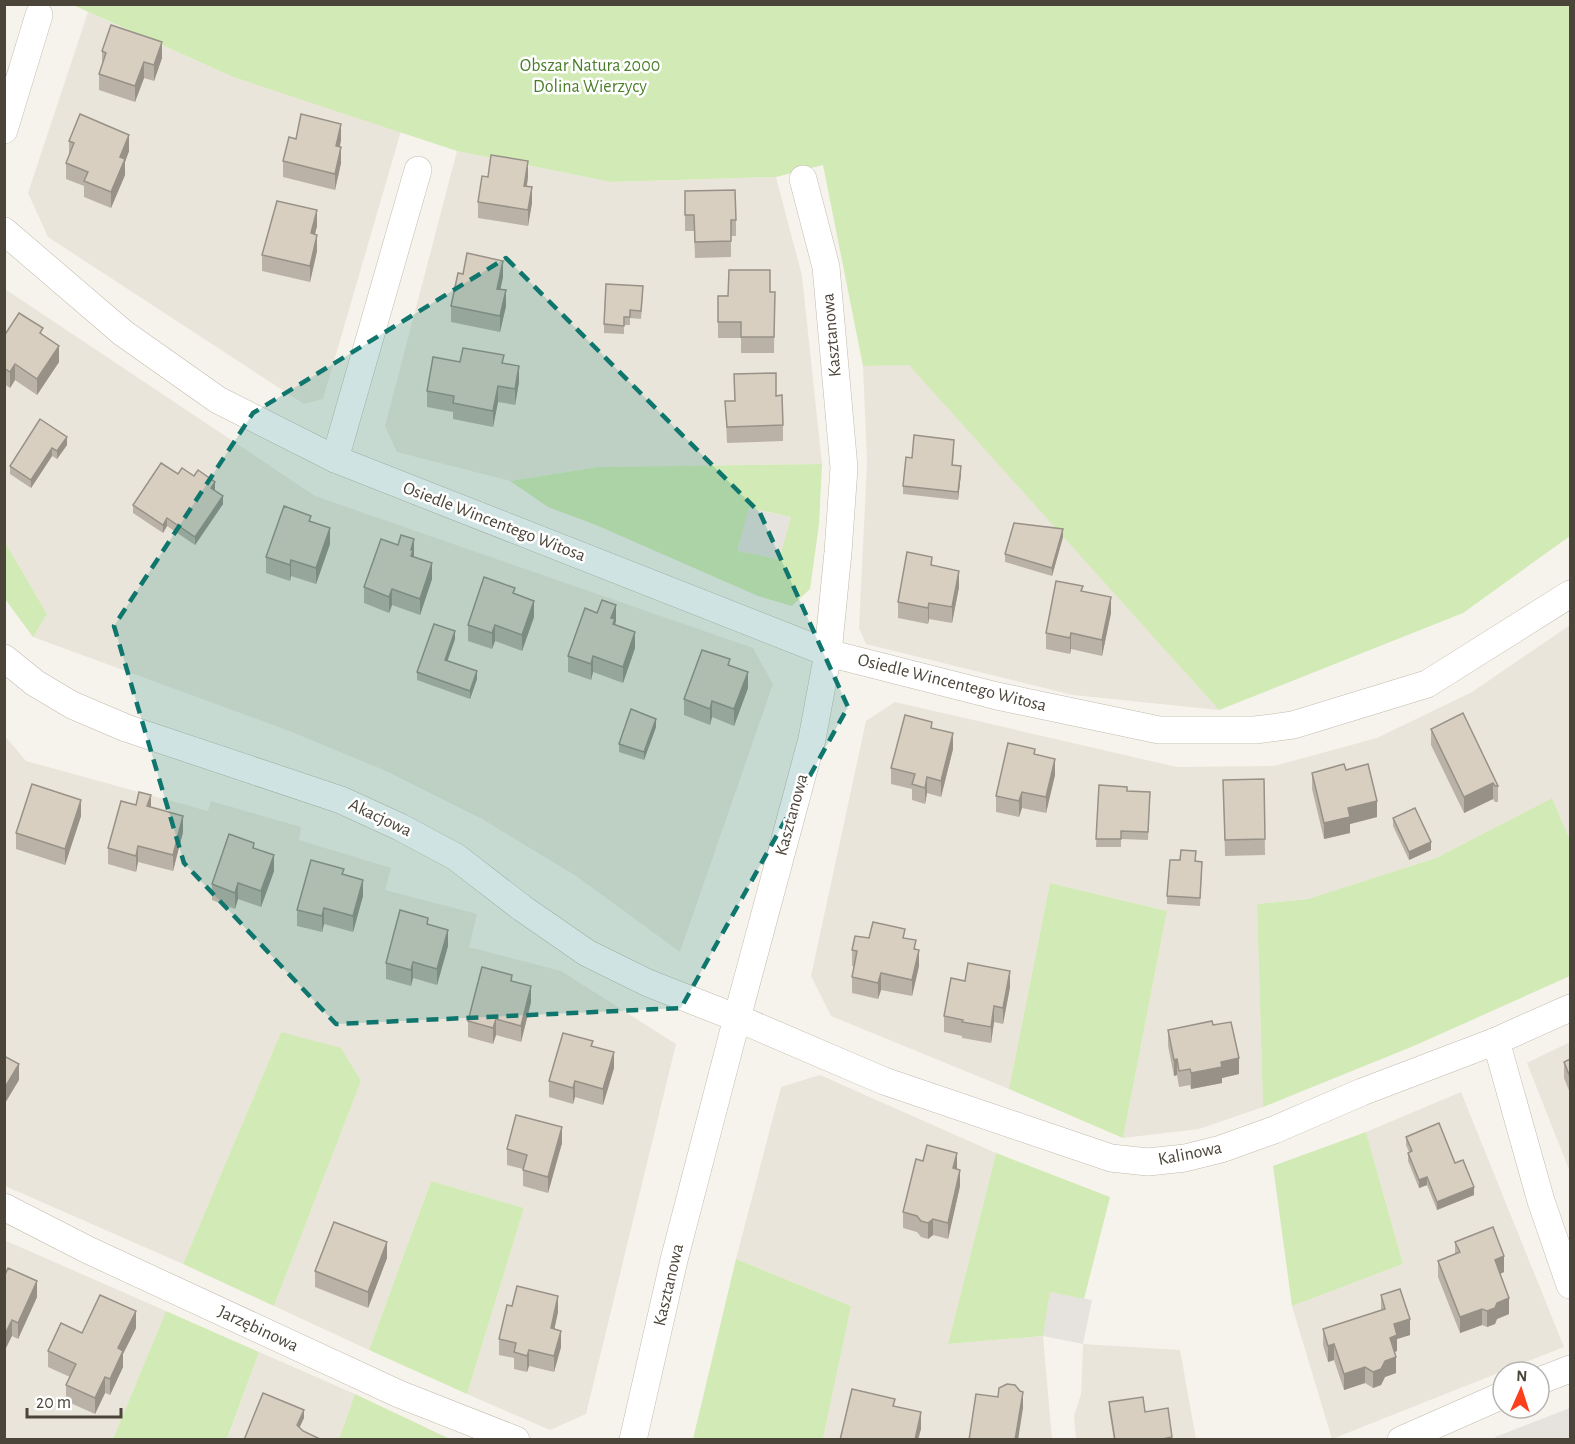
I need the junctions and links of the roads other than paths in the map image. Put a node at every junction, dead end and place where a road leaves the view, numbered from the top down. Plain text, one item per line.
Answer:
1 (39, 15) dead end
2 (4, 130) edge
3 (418, 170) dead end
4 (803, 179) dead end
5 (4, 231) edge
6 (335, 459) junction
7 (1570, 594) edge
8 (828, 652) junction
9 (4, 658) edge
10 (1570, 1008) edge
11 (737, 1018) junction
12 (1496, 1041) junction
13 (4, 1208) edge
14 (1570, 1285) edge
15 (1570, 1369) edge
16 (1551, 1376) edge
17 (1491, 1400) edge
18 (516, 1440) edge
19 (633, 1440) edge
20 (1401, 1440) edge

1 - 2 street
3 - 6 street
4 - 8 street, Kasztanowa
5 - 6 street, Osiedle Wincentego Witosa
6 - 8 street, Osiedle Wincentego Witosa
7 - 8 street, Osiedle Wincentego Witosa
8 - 11 street, Kasztanowa
9 - 11 street, Akacjowa
10 - 12 street, Kalinowa
11 - 12 street, Kalinowa
11 - 19 street, Kasztanowa
12 - 14 street
13 - 18 street, Jarzębinowa
15 - 16 street
17 - 20 street

